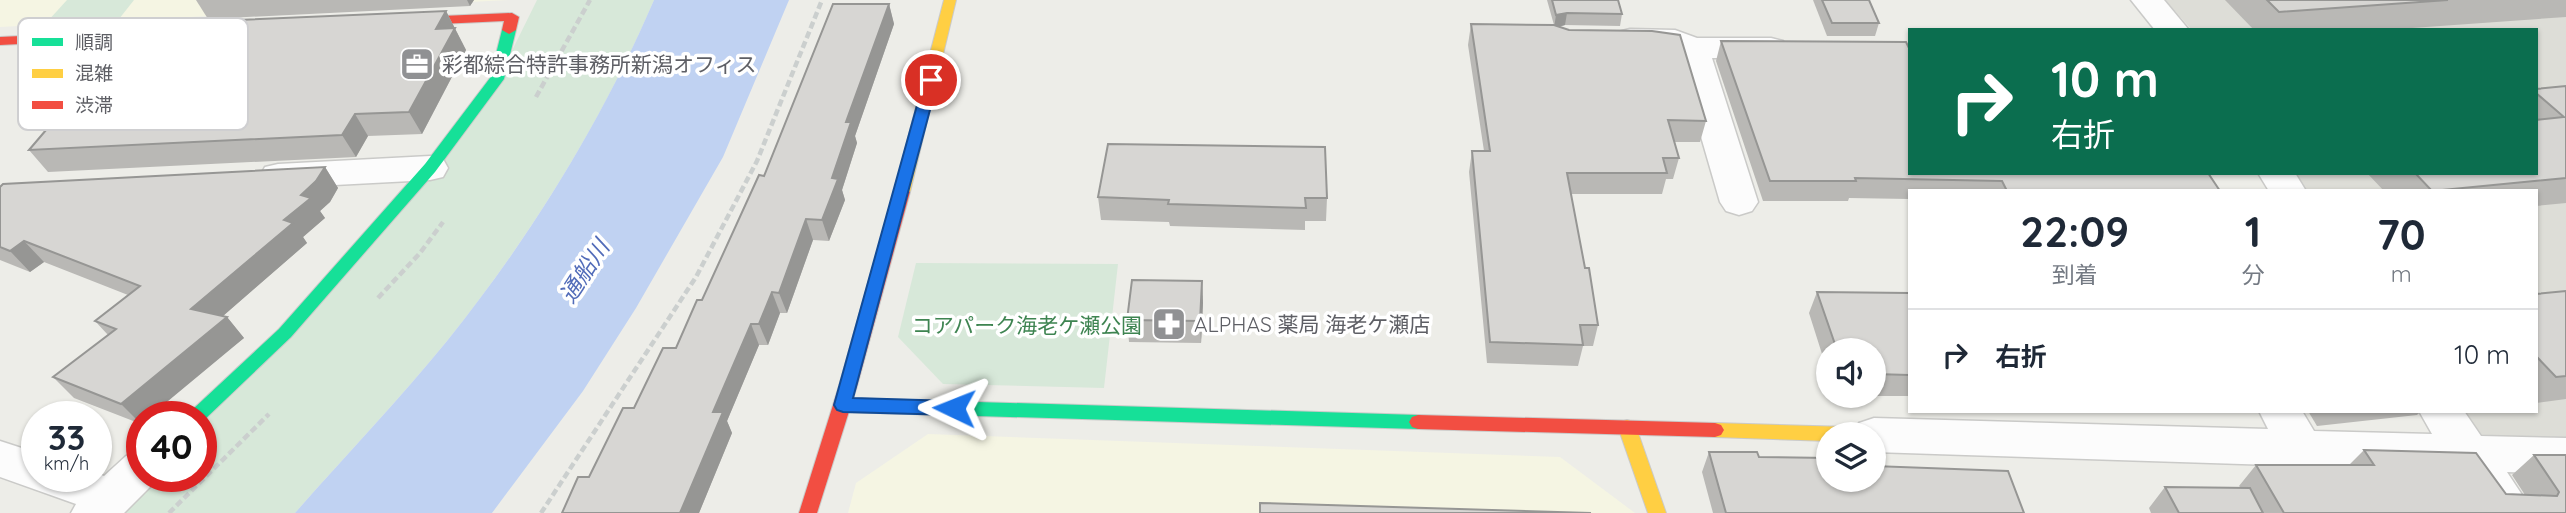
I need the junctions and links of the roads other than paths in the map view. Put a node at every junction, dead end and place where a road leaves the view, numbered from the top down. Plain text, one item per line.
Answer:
1 (950, 0) edge
2 (2147, 0) edge
3 (386, 23) edge
4 (2171, 28) edge
5 (1606, 39) edge
6 (18, 40) edge
7 (0, 41) edge
8 (1692, 48) junction
9 (1800, 48) edge
10 (430, 168) junction
11 (250, 177) edge
12 (1739, 202) dead end
13 (213, 401) edge
14 (843, 405) junction
15 (2281, 413) edge
16 (2441, 413) edge
17 (1627, 427) junction
18 (1816, 433) edge
19 (1886, 435) edge
20 (2302, 449) junction
21 (2470, 454) junction
22 (2566, 456) edge
23 (0, 458) edge
24 (21, 465) edge
25 (807, 513) edge
26 (1657, 513) edge
27 (2511, 513) edge

1 - 14 street
2 - 4 street
3 - 10 street
5 - 8 street
6 - 7 street
8 - 9 street
8 - 12 street
10 - 11 street
10 - 13 street
14 - 17 street
14 - 25 street
15 - 20 street
16 - 21 street
17 - 18 street
17 - 26 street
19 - 20 street
20 - 21 street
21 - 22 street
21 - 27 street
23 - 24 street

